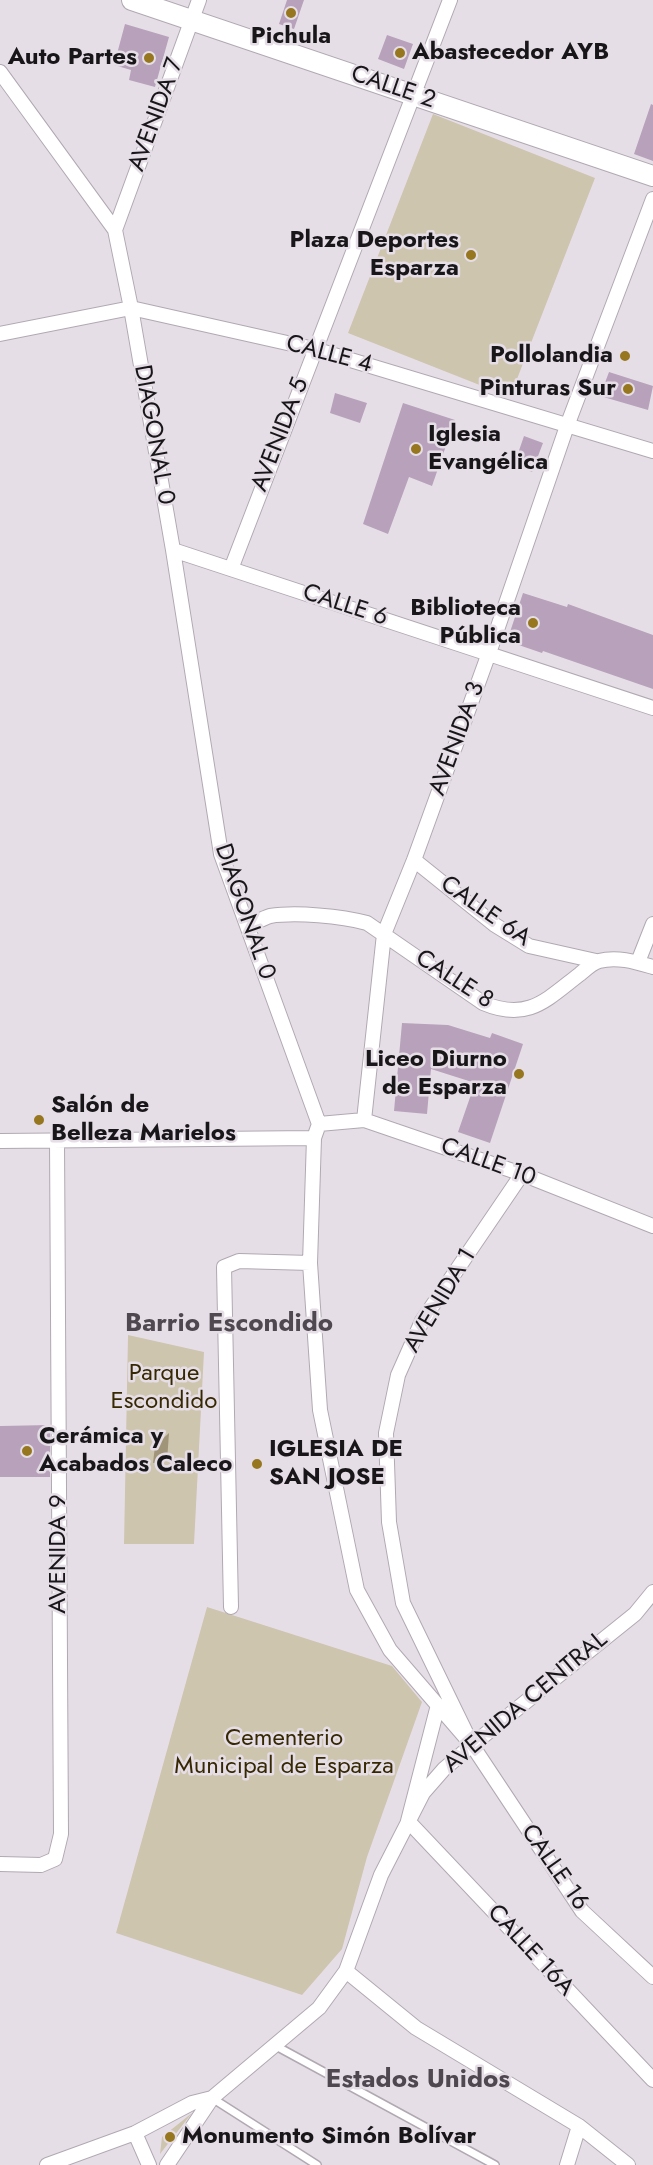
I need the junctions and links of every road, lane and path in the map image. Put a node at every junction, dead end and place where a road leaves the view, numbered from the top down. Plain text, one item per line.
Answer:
1 (132, 0) edge
2 (200, 0) edge
3 (450, 0) edge
4 (193, 19) junction
5 (0, 72) edge
6 (412, 94) junction
7 (653, 176) edge
8 (653, 199) edge
9 (115, 230) junction
10 (131, 308) junction
11 (0, 334) edge
12 (314, 349) junction
13 (567, 426) junction
14 (653, 451) edge
15 (173, 550) junction
16 (231, 569) junction
17 (489, 653) junction
18 (653, 708) edge
19 (414, 860) junction
20 (653, 924) edge
21 (248, 926) junction
22 (384, 934) junction
23 (596, 961) junction
24 (638, 962) junction
25 (653, 967) edge
26 (364, 1119) junction
27 (319, 1124) junction
28 (314, 1138) junction
29 (0, 1141) edge
30 (57, 1141) junction
31 (522, 1174) junction
32 (653, 1226) edge
33 (310, 1263) junction
34 (653, 1592) edge
35 (231, 1607) dead end
36 (438, 1705) junction
37 (472, 1745) junction
38 (408, 1821) junction
39 (0, 1864) edge
40 (346, 1971) junction
41 (653, 1977) edge
42 (276, 2046) junction
43 (653, 2080) edge
44 (212, 2098) junction
45 (579, 2126) junction
46 (135, 2133) junction
47 (47, 2165) edge
48 (148, 2165) edge
49 (167, 2165) edge
50 (317, 2165) edge
51 (495, 2165) edge
52 (567, 2165) edge
53 (628, 2165) edge

1 - 4 street, CALLE 2
2 - 4 street, AVENIDA 7
3 - 6 street, AVENIDA 5
4 - 6 street, CALLE 2
4 - 9 street, AVENIDA 7
5 - 9 street, DIAGONAL 0
6 - 7 street, CALLE 2
6 - 12 street, AVENIDA 5
8 - 13 street, AVENIDA 3
9 - 10 street, DIAGONAL 0
10 - 11 street, CALLE 4
10 - 12 street, CALLE 4
10 - 15 street, DIAGONAL 0
12 - 13 street, CALLE 4
12 - 16 street, AVENIDA 5
13 - 14 street, CALLE 4
13 - 17 street, AVENIDA 3
15 - 16 street, CALLE 6
15 - 21 street, DIAGONAL 0
16 - 17 street, CALLE 6
17 - 18 street, CALLE 6
17 - 19 street, AVENIDA 3
19 - 22 street, AVENIDA 3
19 - 23 street, CALLE 6A
20 - 24 street
21 - 22 street, CALLE 8
21 - 27 street, DIAGONAL 0
22 - 23 street, CALLE 8
22 - 26 street, AVENIDA 3
23 - 24 street
24 - 25 street
26 - 27 street, CALLE 10
26 - 31 street, CALLE 10
27 - 28 street
28 - 30 street
28 - 33 street
29 - 30 street
30 - 39 street, AVENIDA 9
31 - 32 street, CALLE 10
31 - 37 street, AVENIDA 1
33 - 35 street
33 - 36 street
34 - 37 street, AVENIDA CENTRAL
36 - 37 street
36 - 38 street, AVENIDA CENTRAL
37 - 38 street, AVENIDA CENTRAL
37 - 41 street, CALLE 16
38 - 40 street, AVENIDA CENTRAL
38 - 43 street, CALLE 16A
40 - 42 street, AVENIDA CENTRAL
40 - 45 street
42 - 44 street, AVENIDA CENTRAL
42 - 51 lane
44 - 46 street, AVENIDA CENTRAL
44 - 49 street
44 - 50 lane
45 - 52 street
45 - 53 street
46 - 47 street, AVENIDA CENTRAL
46 - 48 street

